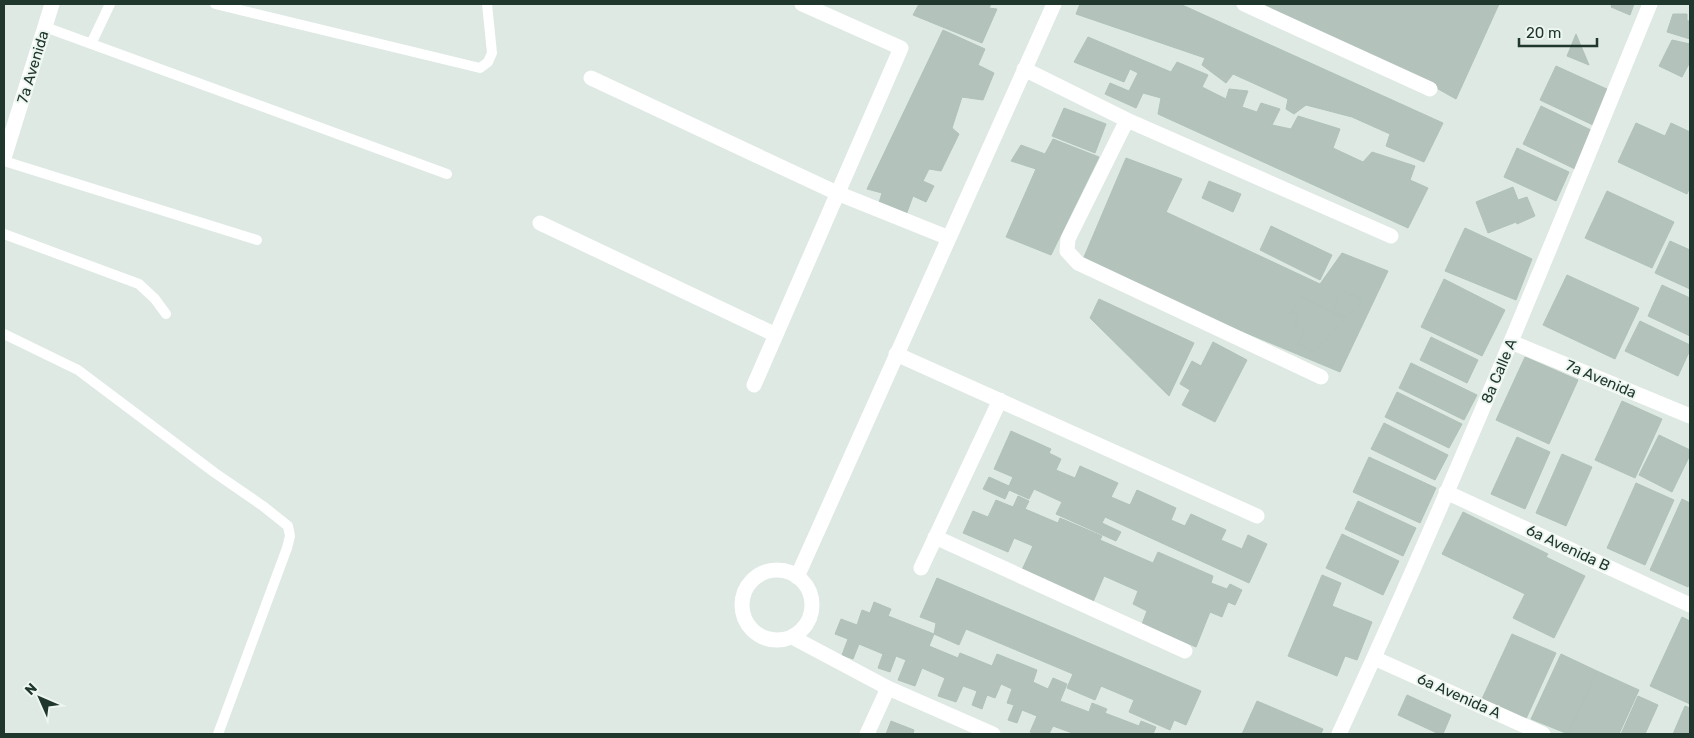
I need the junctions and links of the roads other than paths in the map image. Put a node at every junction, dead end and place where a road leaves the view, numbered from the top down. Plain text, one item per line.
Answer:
1 (52, 4) edge
2 (110, 4) edge
3 (215, 4) edge
4 (487, 4) edge
5 (802, 4) edge
6 (1054, 4) edge
7 (1244, 4) edge
8 (1650, 4) edge
9 (45, 27) junction
10 (91, 44) junction
11 (1024, 69) junction
12 (591, 78) dead end
13 (1430, 90) dead end
14 (1127, 120) junction
15 (6, 143) edge
16 (4, 160) edge
17 (447, 174) dead end
18 (837, 193) junction
19 (540, 223) dead end
20 (4, 234) edge
21 (1391, 236) dead end
22 (949, 238) junction
23 (258, 240) dead end
24 (166, 314) dead end
25 (4, 334) edge
26 (776, 335) junction
27 (1511, 342) junction
28 (896, 354) junction
29 (1321, 377) dead end
30 (754, 385) dead end
31 (1000, 400) junction
32 (1690, 416) edge
33 (1446, 492) junction
34 (1256, 516) dead end
35 (935, 537) junction
36 (921, 568) dead end
37 (797, 576) junction
38 (1690, 605) edge
39 (792, 637) junction
40 (1185, 651) dead end
41 (1374, 658) junction
42 (888, 688) junction
43 (218, 734) edge
44 (867, 734) edge
45 (993, 734) edge
46 (1339, 734) edge
47 (1543, 734) edge

1 - 9 street, 7a Avenida
2 - 10 lane
3 - 4 lane
5 - 18 street
6 - 11 street
7 - 13 street
8 - 27 street, 8a Calle A
9 - 10 lane
9 - 15 street, 7a Avenida
10 - 17 lane
11 - 14 street
11 - 22 street
12 - 18 street
14 - 21 street
14 - 29 street
15 - 16 street, 7a Avenida
16 - 23 lane
18 - 22 street
18 - 26 street
19 - 26 street
20 - 24 lane
22 - 28 street
25 - 43 lane
26 - 30 street
27 - 32 street, 7a Avenida
27 - 33 street, 8a Calle A
28 - 31 street
28 - 37 street
31 - 34 street
31 - 35 street
33 - 38 street, 6a Avenida B
33 - 41 street, 8a Calle A
35 - 36 street
35 - 40 street
37 - 39 street
37 - 39 street
39 - 42 street
41 - 46 street, 8a Calle A
41 - 47 street, 6a Avenida A
42 - 44 street
42 - 45 street

